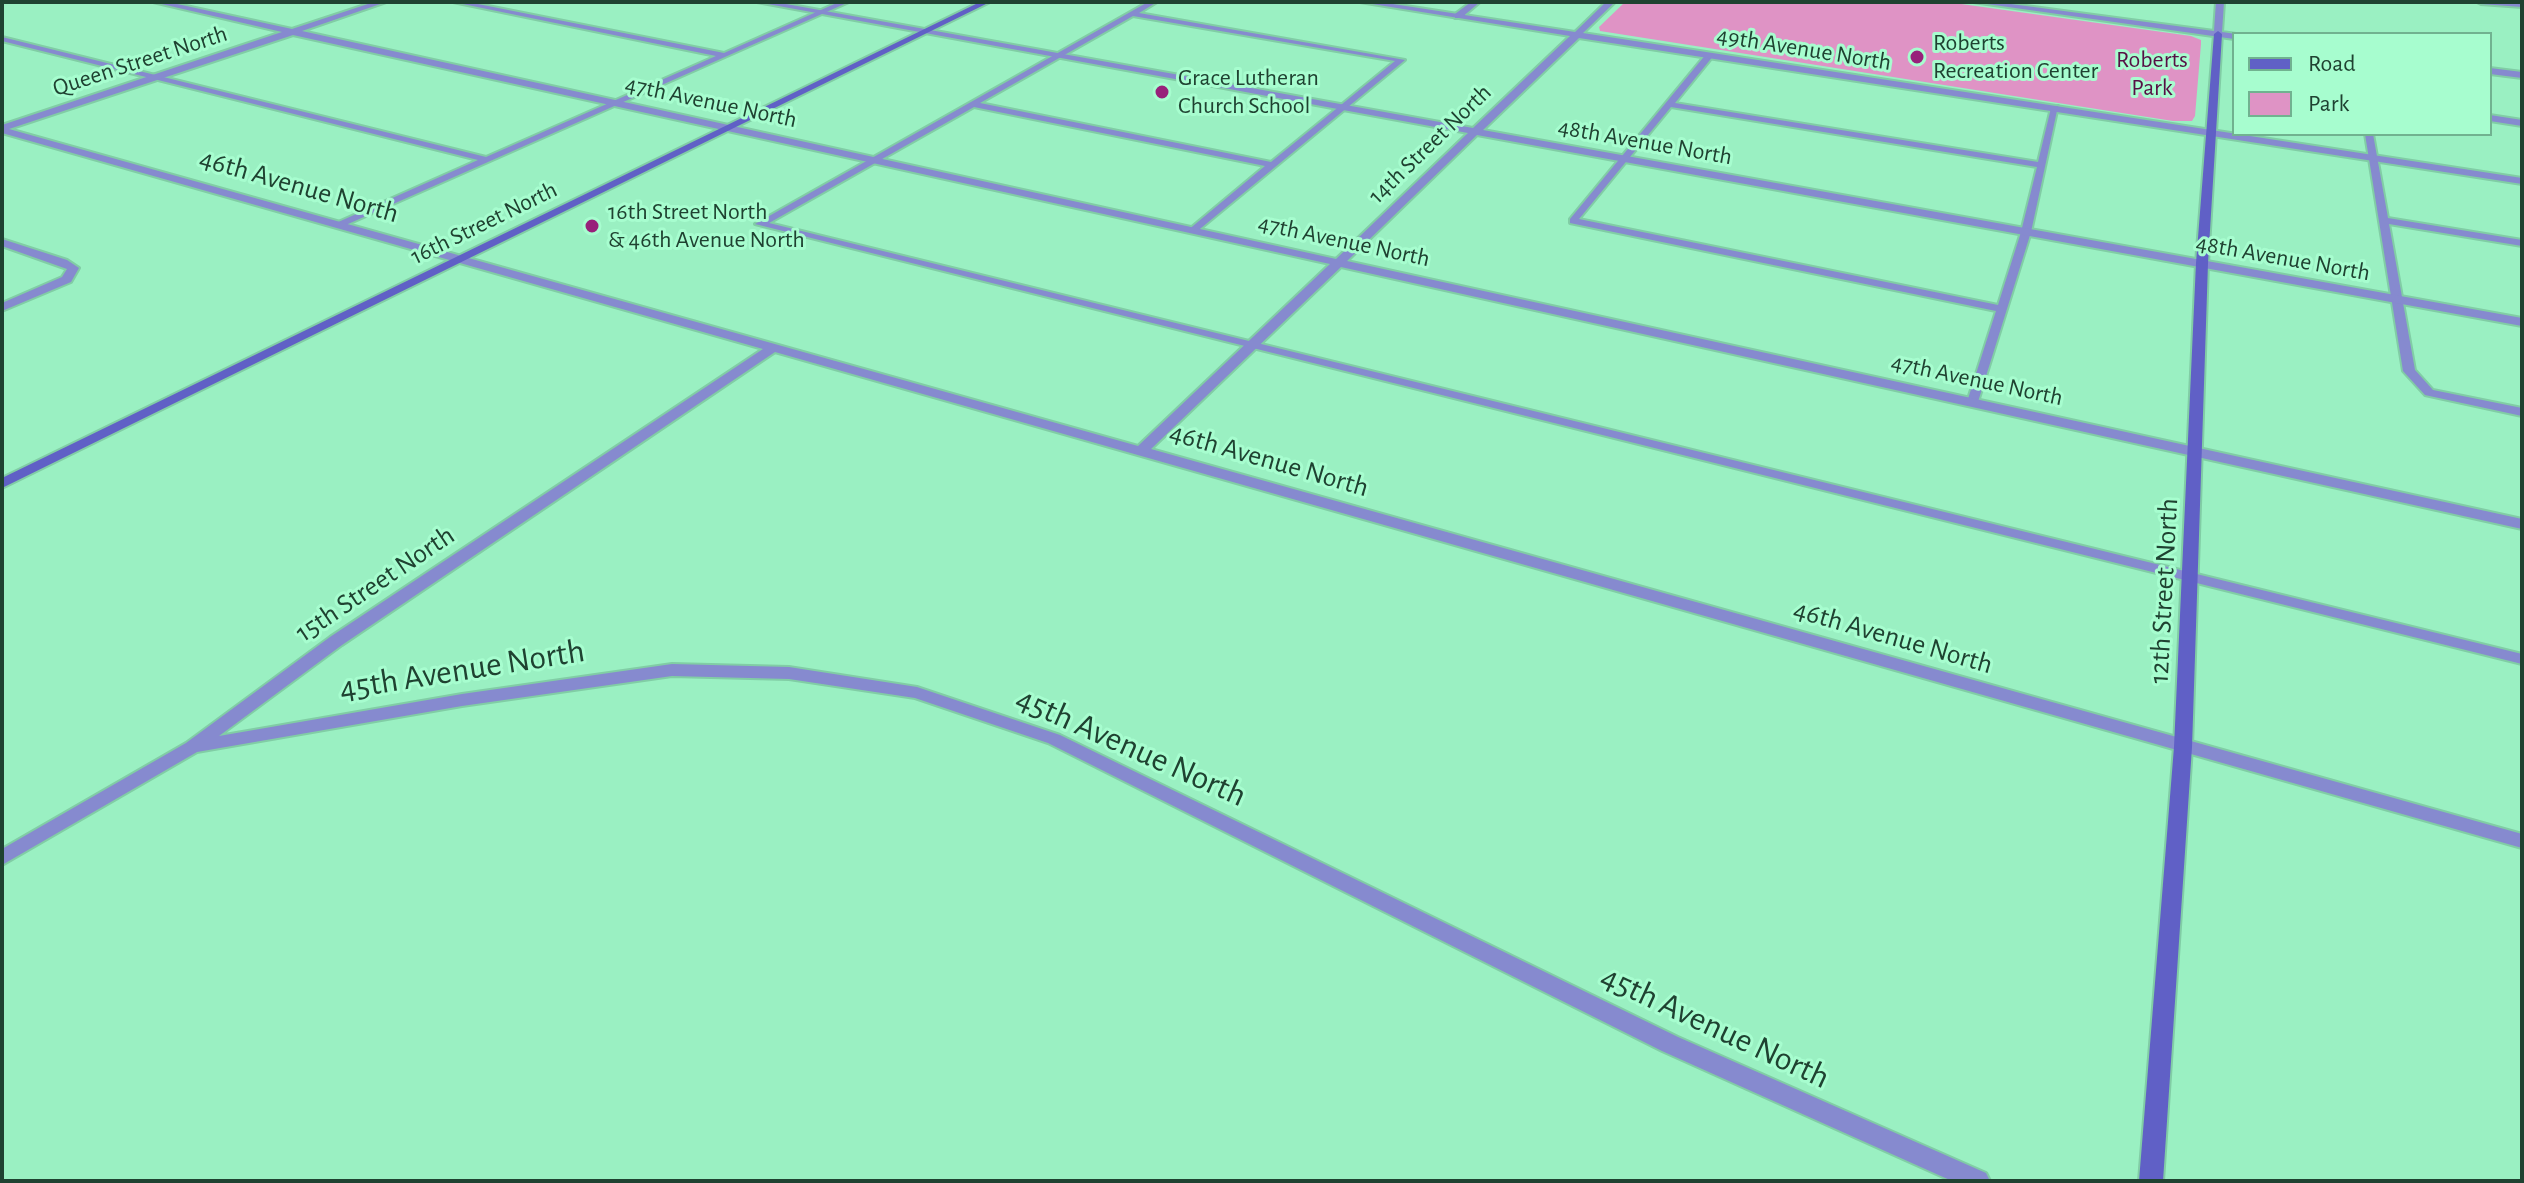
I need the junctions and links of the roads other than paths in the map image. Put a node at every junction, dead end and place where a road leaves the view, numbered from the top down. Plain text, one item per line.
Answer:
1 (157, 2) edge
2 (382, 2) edge
3 (457, 2) edge
4 (761, 2) edge
5 (845, 2) edge
6 (986, 2) edge
7 (1153, 2) edge
8 (1364, 2) edge
9 (1476, 2) edge
10 (1611, 2) edge
11 (1977, 2) edge
12 (2220, 2) edge
13 (2481, 2) edge
14 (2522, 5) edge
15 (820, 13) junction
16 (1131, 14) junction
17 (1458, 16) junction
18 (292, 32) junction
19 (925, 32) junction
20 (1577, 34) junction
21 (2226, 35) edge
22 (2, 39) edge
23 (724, 55) junction
24 (1710, 55) junction
25 (1059, 56) junction
26 (2492, 71) edge
27 (2522, 75) edge
28 (157, 77) junction
29 (615, 104) junction
30 (973, 104) junction
31 (1668, 104) junction
32 (1342, 108) junction
33 (2055, 108) junction
34 (2492, 118) edge
35 (2522, 123) edge
36 (2, 129) edge
37 (727, 129) junction
38 (1474, 132) junction
39 (2210, 132) junction
40 (2232, 135) edge
41 (2236, 136) edge
42 (2369, 136) edge
43 (2372, 157) junction
44 (1622, 159) junction
45 (487, 160) junction
46 (871, 160) junction
47 (1272, 165) junction
48 (2042, 165) junction
49 (2522, 181) edge
50 (2382, 220) junction
51 (339, 225) junction
52 (1192, 231) junction
53 (2026, 232) junction
54 (2, 242) edge
55 (2522, 243) edge
56 (460, 260) junction
57 (1339, 263) junction
58 (2202, 263) junction
59 (2395, 298) junction
60 (2, 307) edge
61 (2002, 309) junction
62 (2522, 322) edge
63 (774, 347) junction
64 (1250, 347) junction
65 (1973, 402) junction
66 (2522, 412) edge
67 (1141, 451) junction
68 (2196, 451) junction
69 (2, 484) edge
70 (2522, 524) edge
71 (2190, 577) junction
72 (2522, 659) edge
73 (192, 747) junction
74 (2183, 747) junction
75 (2522, 841) edge
76 (2, 858) edge
77 (1978, 1181) edge
78 (2151, 1181) edge

1 - 18 street, 47th Avenue North
2 - 18 street, Queen Street North
3 - 23 lane
4 - 15 street, 48th Avenue North
5 - 15 lane
6 - 19 street, 16th Street North
7 - 16 lane
8 - 17 street, 49th Avenue North
9 - 17 lane
10 - 20 street, 14th Street North
11 - 21 street
12 - 21 street, 12th Street North
13 - 14 street
15 - 19 street, 48th Avenue North
15 - 23 lane
16 - 25 lane
16 - 32 lane
17 - 20 street, 49th Avenue North
18 - 28 street, Queen Street North
18 - 29 street, 47th Avenue North
19 - 25 street, 48th Avenue North
19 - 37 street, 16th Street North
20 - 24 street, 49th Avenue North
20 - 38 street, 14th Street North
21 - 39 street, 12th Street North
22 - 28 lane
23 - 29 lane
24 - 31 lane
24 - 33 street, 49th Avenue North
25 - 30 lane
25 - 32 street, 48th Avenue North
26 - 27 street
28 - 36 street, Queen Street North
28 - 45 lane
29 - 37 street, 47th Avenue North
29 - 45 lane
30 - 46 lane
30 - 47 lane
31 - 44 lane
31 - 48 lane
32 - 38 street, 48th Avenue North
32 - 47 lane
33 - 39 street, 49th Avenue North
33 - 48 lane
34 - 35 lane
36 - 51 street, 46th Avenue North
37 - 46 street, 47th Avenue North
37 - 56 street, 16th Street North
38 - 44 street, 48th Avenue North
38 - 57 street, 14th Street North
39 - 40 street, 49th Avenue North
39 - 58 street, 12th Street North
41 - 43 street, 49th Avenue North
42 - 43 lane
43 - 49 street, 49th Avenue North
43 - 50 lane
44 - 53 street, 48th Avenue North
44 - 61 lane
45 - 51 lane
46 - 52 street, 47th Avenue North
46 - 64 lane
47 - 52 lane
48 - 53 lane
50 - 55 lane
50 - 59 lane
51 - 56 street, 46th Avenue North
52 - 57 street, 47th Avenue North
53 - 58 street, 48th Avenue North
53 - 61 lane
54 - 60 street
56 - 63 street, 46th Avenue North
56 - 69 street, 16th Street North
57 - 64 street, 14th Street North
57 - 65 street, 47th Avenue North
58 - 59 street, 48th Avenue North
58 - 68 street, 12th Street North
59 - 62 street, 48th Avenue North
59 - 66 lane
61 - 65 lane
63 - 67 street, 46th Avenue North
63 - 73 street, 15th Street North
64 - 67 street, 14th Street North
64 - 71 lane
65 - 68 street, 47th Avenue North
67 - 74 street, 46th Avenue North
68 - 70 street, 47th Avenue North
68 - 71 street, 12th Street North
71 - 72 lane
71 - 74 street, 12th Street North
73 - 76 street, 15th Street North
73 - 77 street, 45th Avenue North
74 - 75 street, 46th Avenue North
74 - 78 street, 12th Street North

